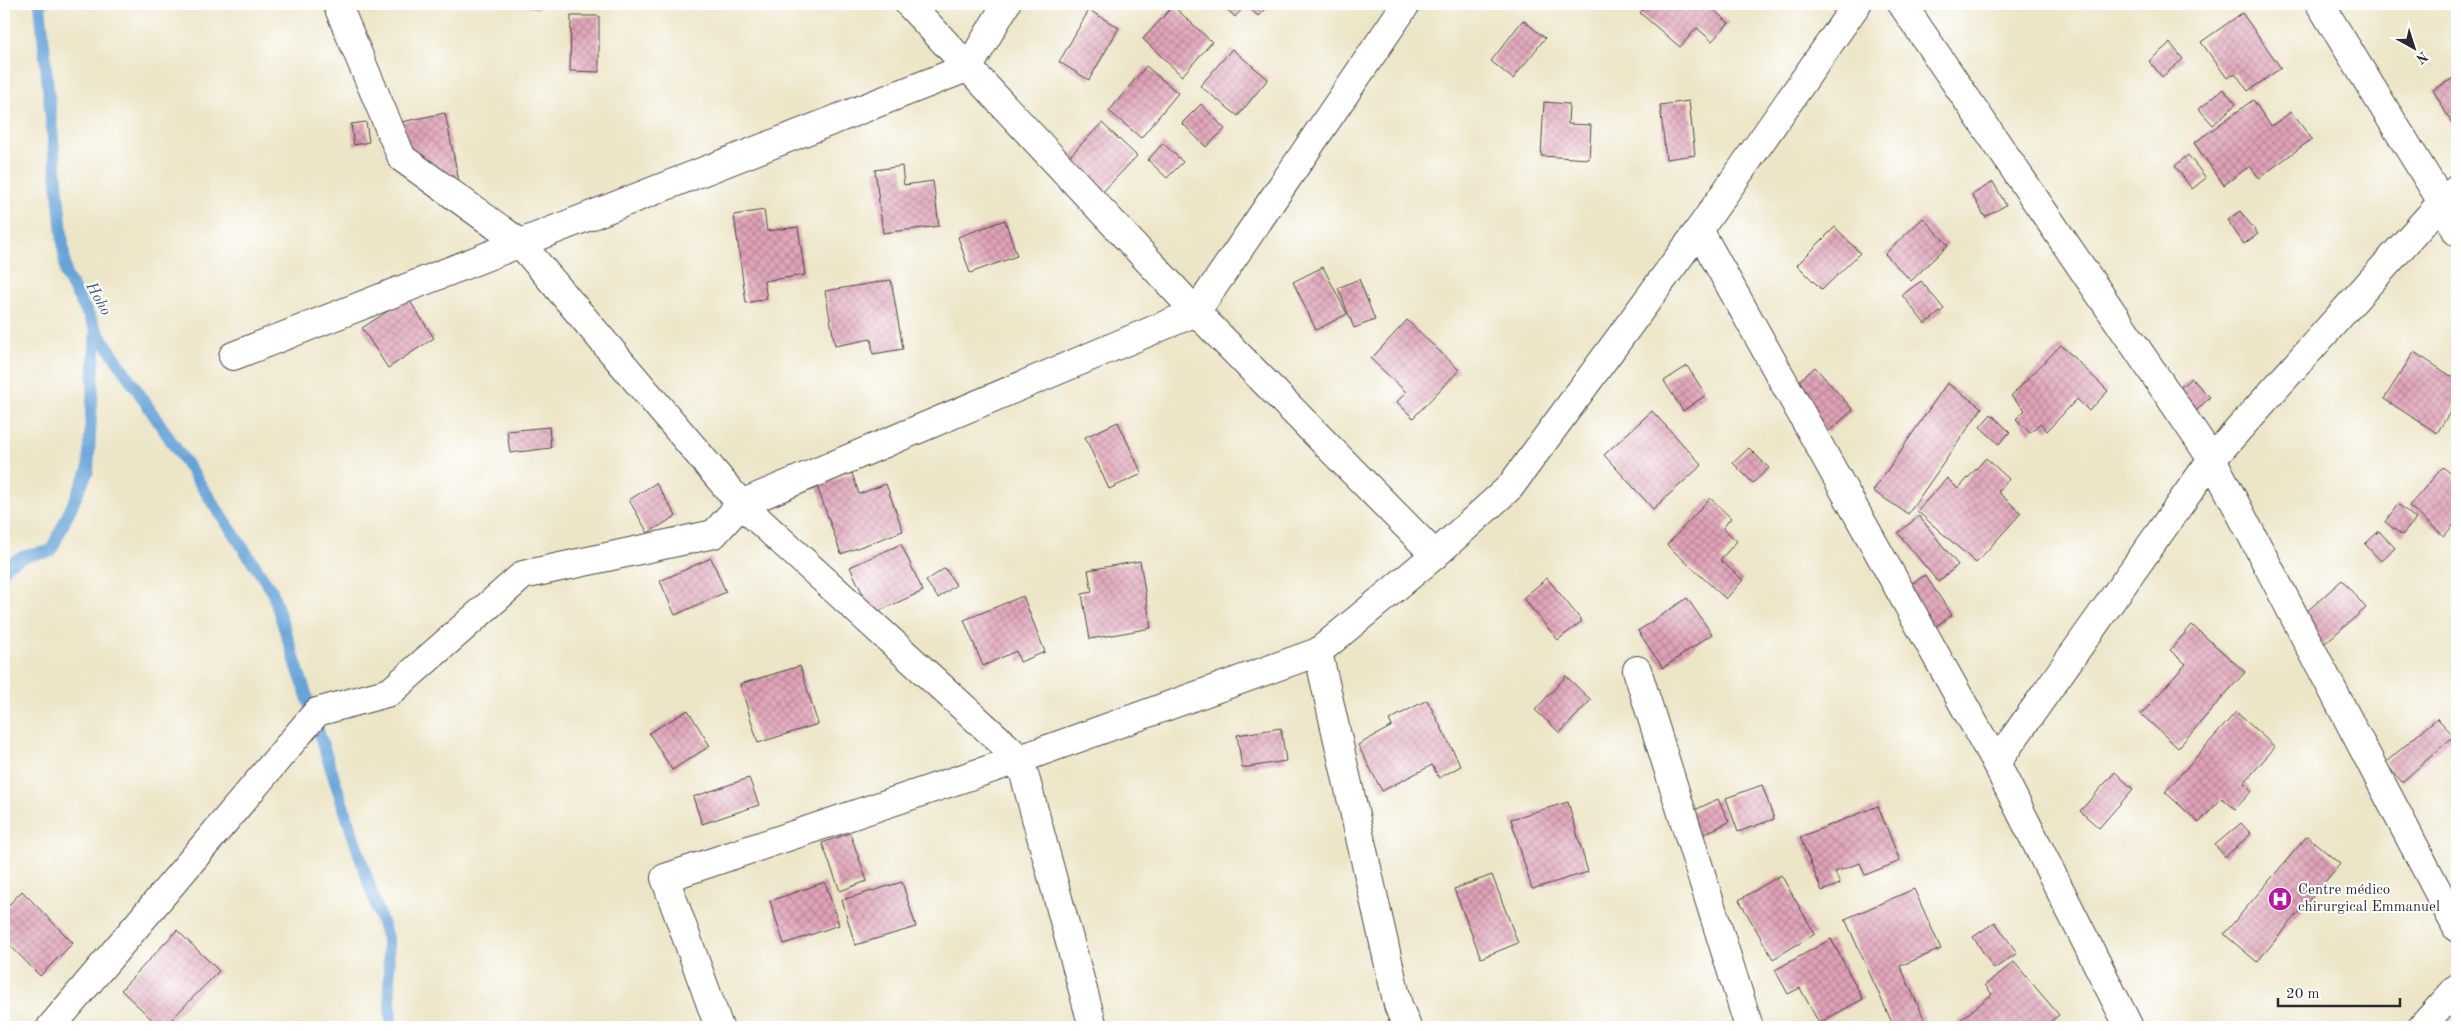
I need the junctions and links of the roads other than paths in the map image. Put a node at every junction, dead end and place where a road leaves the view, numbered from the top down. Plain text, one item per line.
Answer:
1 (337, 4) edge
2 (909, 4) edge
3 (1006, 4) edge
4 (1406, 4) edge
5 (1902, 4) edge
6 (2320, 4) edge
7 (1845, 9) edge
8 (969, 67) junction
9 (2450, 196) edge
10 (1700, 230) junction
11 (2457, 232) edge
12 (520, 243) junction
13 (1196, 312) junction
14 (233, 356) dead end
15 (2212, 459) junction
16 (741, 504) junction
17 (1435, 555) junction
18 (1318, 652) junction
19 (1637, 670) dead end
20 (1020, 759) junction
21 (1996, 762) junction
22 (2457, 928) edge
23 (2457, 988) edge
24 (51, 1027) edge
25 (719, 1027) edge
26 (1093, 1027) edge
27 (1407, 1027) edge
28 (1749, 1027) edge
29 (2129, 1027) edge
30 (2422, 1027) edge

1 - 12 street
2 - 8 street
3 - 8 street
4 - 13 street
5 - 15 street
6 - 9 street
7 - 10 street
8 - 12 street
8 - 13 street
9 - 11 street
9 - 15 street
10 - 17 street
10 - 21 street
12 - 14 street
12 - 16 street
13 - 16 street
13 - 17 street
15 - 21 street
15 - 22 street
16 - 20 street
16 - 24 street
17 - 18 street
18 - 20 street
18 - 27 street
19 - 28 street
20 - 25 street
20 - 26 street
21 - 29 street
23 - 30 street

